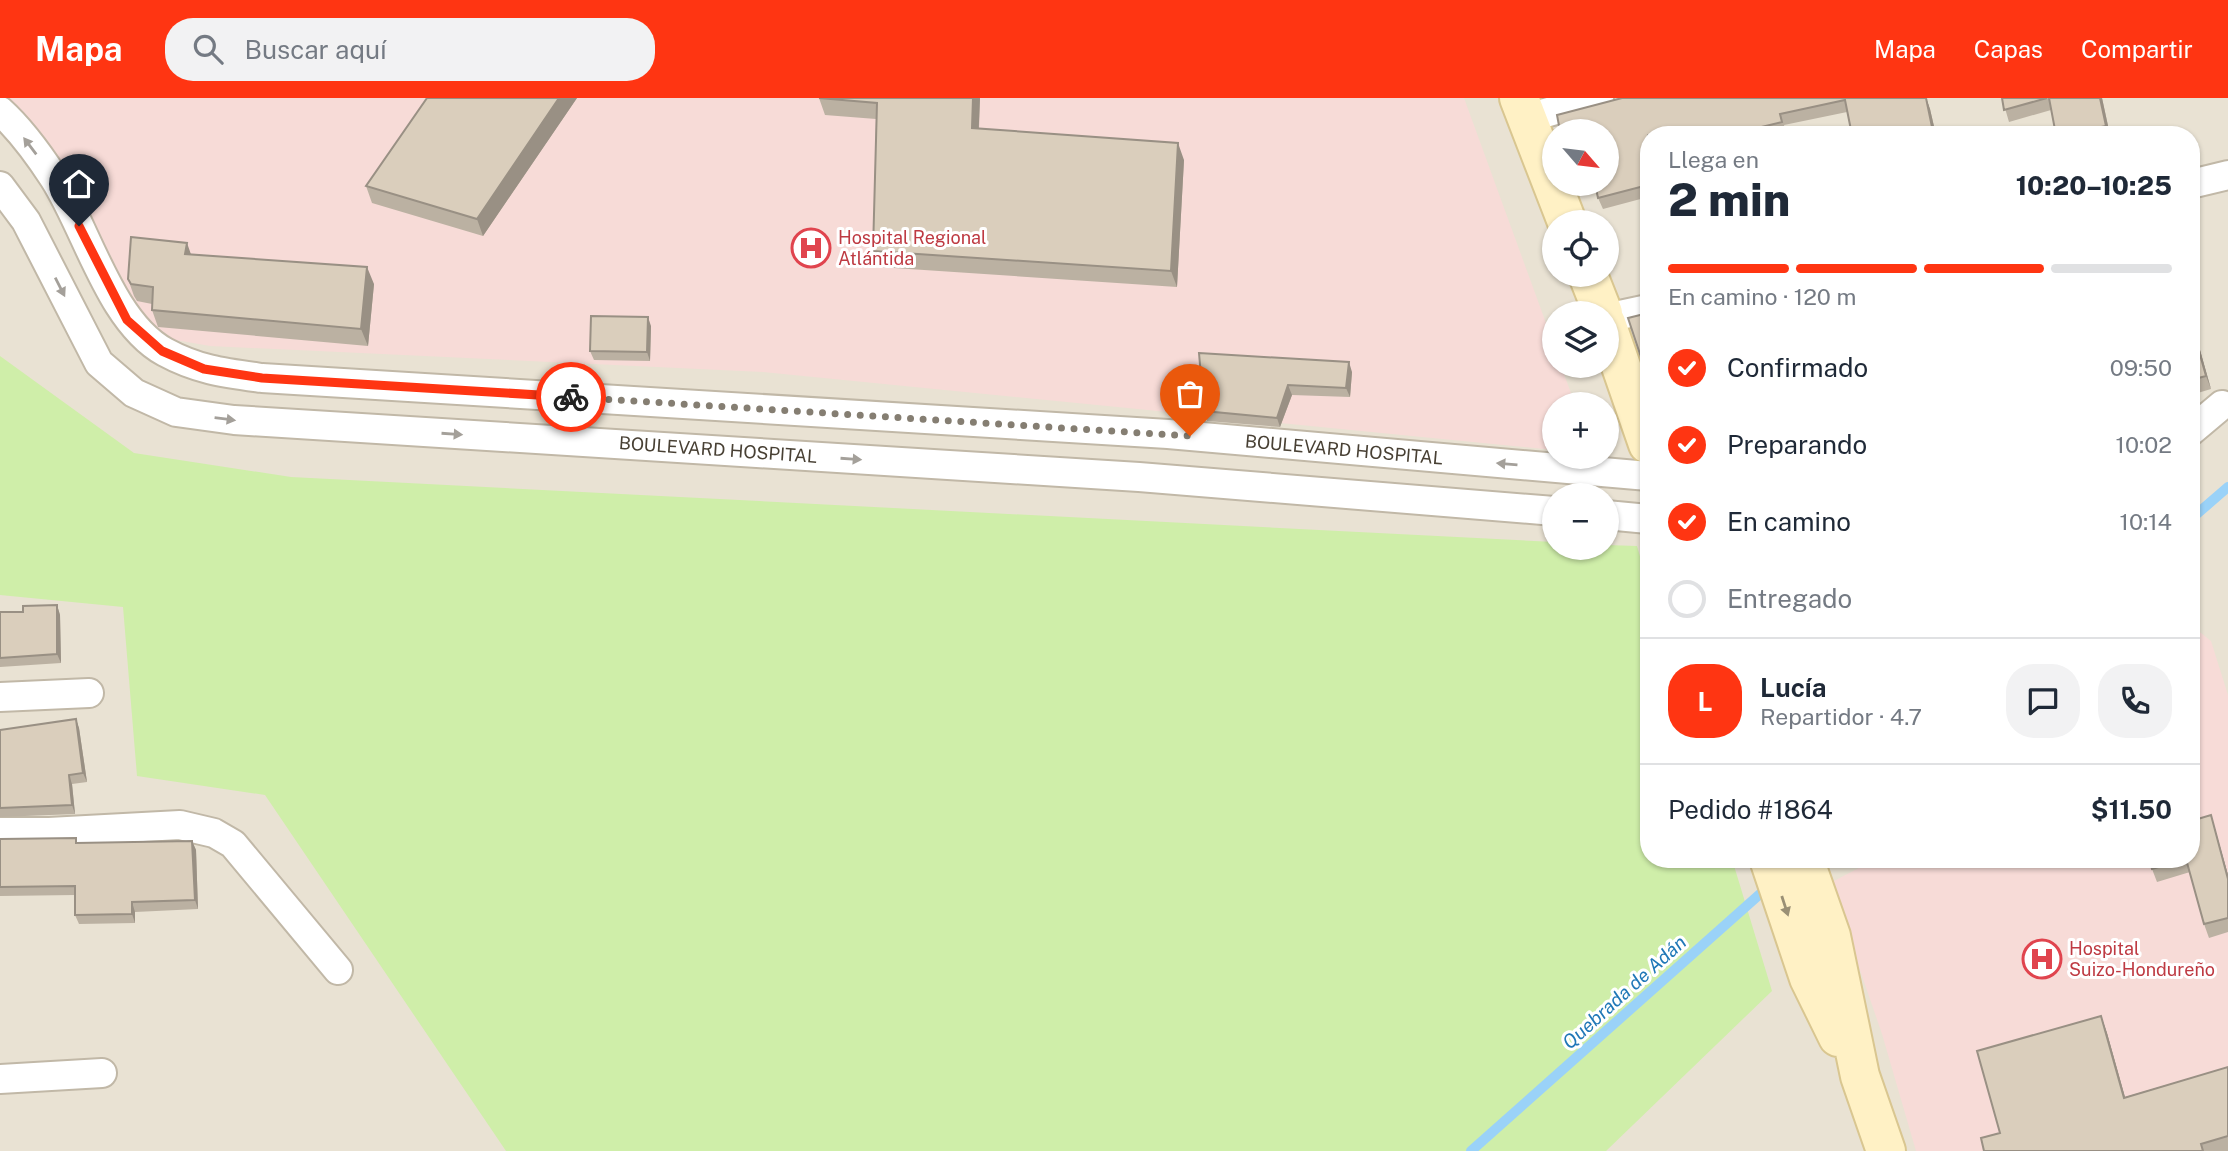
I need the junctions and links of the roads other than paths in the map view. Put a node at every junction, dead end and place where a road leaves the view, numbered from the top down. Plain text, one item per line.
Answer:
1 (1600, 98) edge
2 (1523, 108) edge
3 (0, 111) edge
4 (2228, 175) edge
5 (2200, 182) edge
6 (0, 186) edge
7 (1562, 210) edge
8 (1640, 311) edge
9 (1619, 317) edge
10 (1619, 358) edge
11 (2225, 402) edge
12 (2200, 409) edge
13 (1640, 420) edge
14 (2200, 423) edge
15 (1640, 476) edge
16 (1542, 510) edge
17 (1619, 516) edge
18 (1640, 518) edge
19 (89, 693) dead end
20 (0, 697) edge
21 (0, 832) edge
22 (1772, 868) edge
23 (1807, 868) edge
24 (338, 970) dead end
25 (102, 1073) dead end
26 (1860, 1076) junction
27 (0, 1079) edge
28 (1886, 1151) edge

1 - 2 street
2 - 7 street
15 -> 3 street, BOULEVARD HOSPITAL
4 - 5 street
6 -> 16 street, BOULEVARD HOSPITAL
8 - 9 street
10 - 13 street
11 - 12 street
11 - 14 street
17 - 18 street
19 - 20 street
21 - 24 street
22 -> 26 street
23 - 26 street
25 - 27 street
26 - 28 street

